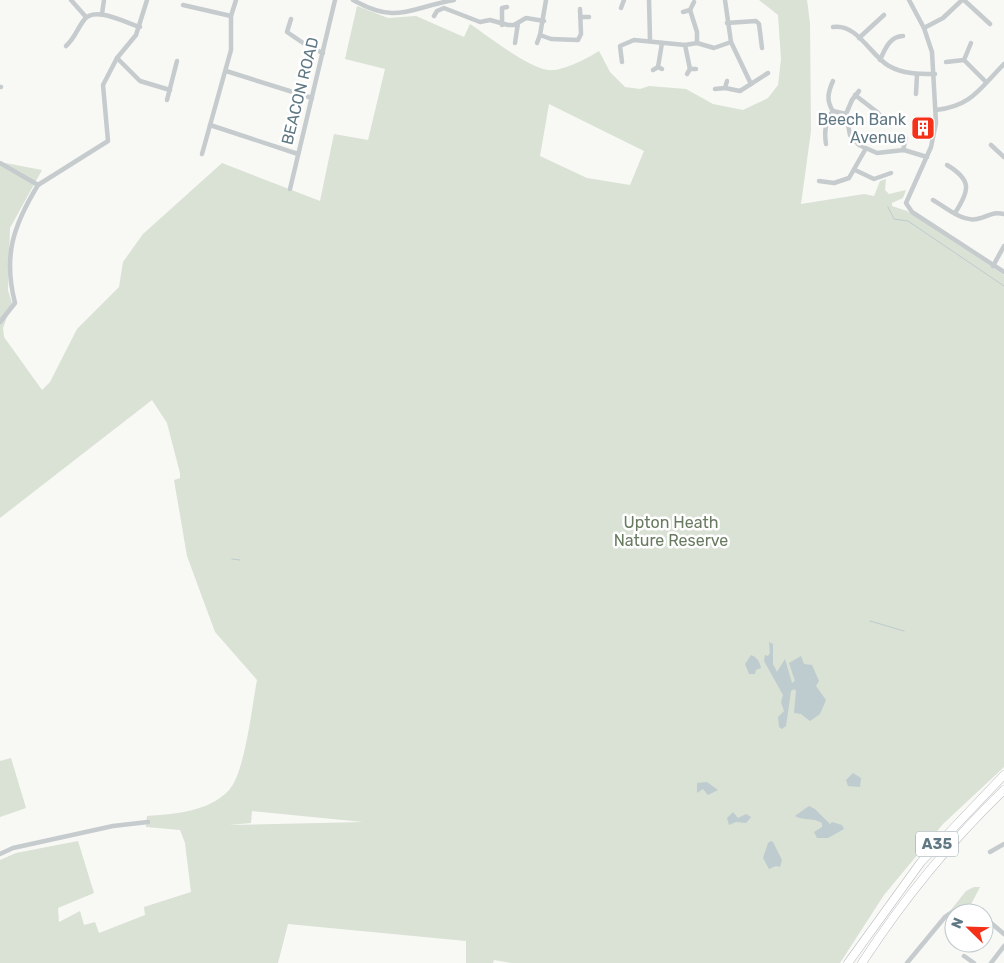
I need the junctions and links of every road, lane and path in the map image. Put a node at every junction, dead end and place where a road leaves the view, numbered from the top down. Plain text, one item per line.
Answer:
1 (71, 0) edge
2 (104, 0) edge
3 (147, 0) edge
4 (236, 0) edge
5 (335, 0) edge
6 (353, 0) edge
7 (454, 0) edge
8 (546, 0) edge
9 (624, 0) edge
10 (649, 0) edge
11 (725, 0) edge
12 (909, 0) edge
13 (963, 0) edge
14 (631, 1) edge
15 (694, 2) dead end
16 (183, 5) dead end
17 (506, 7) dead end
18 (621, 8) dead end
19 (580, 9) dead end
20 (468, 10) dead end
21 (690, 10) junction
22 (683, 12) dead end
23 (102, 14) junction
24 (884, 15) dead end
25 (231, 16) junction
26 (434, 16) dead end
27 (86, 17) junction
28 (465, 17) junction
29 (589, 17) dead end
30 (580, 18) junction
31 (290, 19) dead end
32 (544, 21) junction
33 (518, 23) junction
34 (728, 23) junction
35 (990, 24) dead end
36 (502, 25) junction
37 (836, 25) dead end
38 (140, 27) junction
39 (924, 28) junction
40 (540, 35) junction
41 (903, 36) dead end
42 (859, 38) junction
43 (650, 40) junction
44 (731, 42) junction
45 (753, 42) dead end
46 (760, 42) junction
47 (971, 42) dead end
48 (515, 43) dead end
49 (537, 43) dead end
50 (662, 43) junction
51 (697, 43) junction
52 (685, 45) junction
53 (66, 46) dead end
54 (762, 48) dead end
55 (323, 52) junction
56 (117, 58) junction
57 (880, 60) junction
58 (964, 60) junction
59 (177, 61) dead end
60 (622, 62) dead end
61 (946, 62) dead end
62 (1004, 64) edge
63 (696, 69) dead end
64 (226, 70) junction
65 (653, 70) dead end
66 (768, 73) dead end
67 (917, 74) junction
68 (935, 74) junction
69 (727, 81) dead end
70 (833, 81) dead end
71 (986, 82) junction
72 (751, 84) junction
73 (725, 88) junction
74 (715, 89) dead end
75 (170, 90) junction
76 (859, 91) dead end
77 (916, 94) dead end
78 (855, 95) junction
79 (312, 98) junction
80 (167, 100) dead end
81 (936, 110) junction
82 (833, 111) junction
83 (846, 114) junction
84 (885, 121) dead end
85 (210, 125) junction
86 (906, 138) dead end
87 (826, 144) dead end
88 (990, 145) dead end
89 (864, 150) junction
90 (903, 150) junction
91 (202, 154) dead end
92 (298, 154) junction
93 (927, 157) junction
94 (1004, 157) edge
95 (0, 163) edge
96 (947, 165) dead end
97 (855, 170) junction
98 (891, 173) dead end
99 (819, 181) dead end
100 (38, 185) junction
101 (290, 189) dead end
102 (933, 200) dead end
103 (955, 213) junction
104 (1004, 214) edge
105 (1004, 246) edge
106 (993, 266) junction
107 (1004, 272) edge
108 (0, 322) edge
109 (1004, 775) edge
110 (1004, 790) edge
111 (148, 822) dead end
112 (1004, 844) edge
113 (990, 852) dead end
114 (0, 854) edge
115 (944, 917) edge
116 (877, 920) junction
117 (994, 926) edge
118 (1004, 934) edge
119 (1004, 946) edge
120 (964, 956) dead end
121 (844, 963) edge
122 (848, 963) edge
123 (863, 963) edge
124 (906, 963) edge
125 (974, 963) edge
126 (992, 963) edge

1 - 27 street
2 - 23 street
3 - 38 street
4 - 25 street
5 - 55 street, BEACON ROAD
6 - 7 street
8 - 32 street
9 - 14 street
9 - 18 street
10 - 43 street
11 - 34 street
12 - 39 street
13 - 35 street
13 - 39 street
15 - 21 street
16 - 25 street
17 - 36 street
19 - 30 street
20 - 28 street
21 - 22 street
21 - 51 street
23 - 27 street
23 - 38 street
24 - 42 street
25 - 64 street
26 - 28 street
27 - 53 street
28 - 36 street
29 - 30 street
30 - 40 street
31 - 55 street
32 - 33 street
32 - 40 street
33 - 36 street
33 - 48 street
34 - 44 street
34 - 46 street
37 - 42 street
38 - 56 street
39 - 68 street
40 - 49 street
41 - 57 street
42 - 57 street
43 - 50 street
43 - 60 street
44 - 51 street
44 - 72 street
45 - 46 street
46 - 54 street
47 - 58 street
50 - 52 street
50 - 65 street
51 - 52 street
52 - 63 street
55 - 79 street, BEACON ROAD
56 - 75 street
56 - 100 street
57 - 67 street
58 - 61 street
58 - 71 street
59 - 75 street
62 - 71 street
64 - 79 street
64 - 85 street
66 - 72 street
67 - 68 street
67 - 77 street
68 - 81 street
69 - 73 street
70 - 82 street
71 - 81 street
72 - 73 street
73 - 74 street
75 - 80 street
76 - 78 street
78 - 83 street
78 - 84 street
79 - 92 street, BEACON ROAD
81 - 93 street
82 - 83 street
82 - 87 street
83 - 89 street
85 - 91 street
85 - 92 street
86 - 90 street
88 - 94 street
89 - 90 street
89 - 97 street
90 - 93 street
92 - 101 street, BEACON ROAD
93 - 106 street
95 - 100 street
96 - 103 street
97 - 98 street
97 - 99 street
100 - 108 street
102 - 103 street
103 - 104 street
105 - 106 street
106 - 107 street
109 - 116 highway, A35
110 - 123 highway, A35
111 - 114 street
112 - 113 street
115 - 124 street
116 - 121 highway, A35
116 - 122 highway, A35
117 - 118 street
119 - 126 street
120 - 125 street

